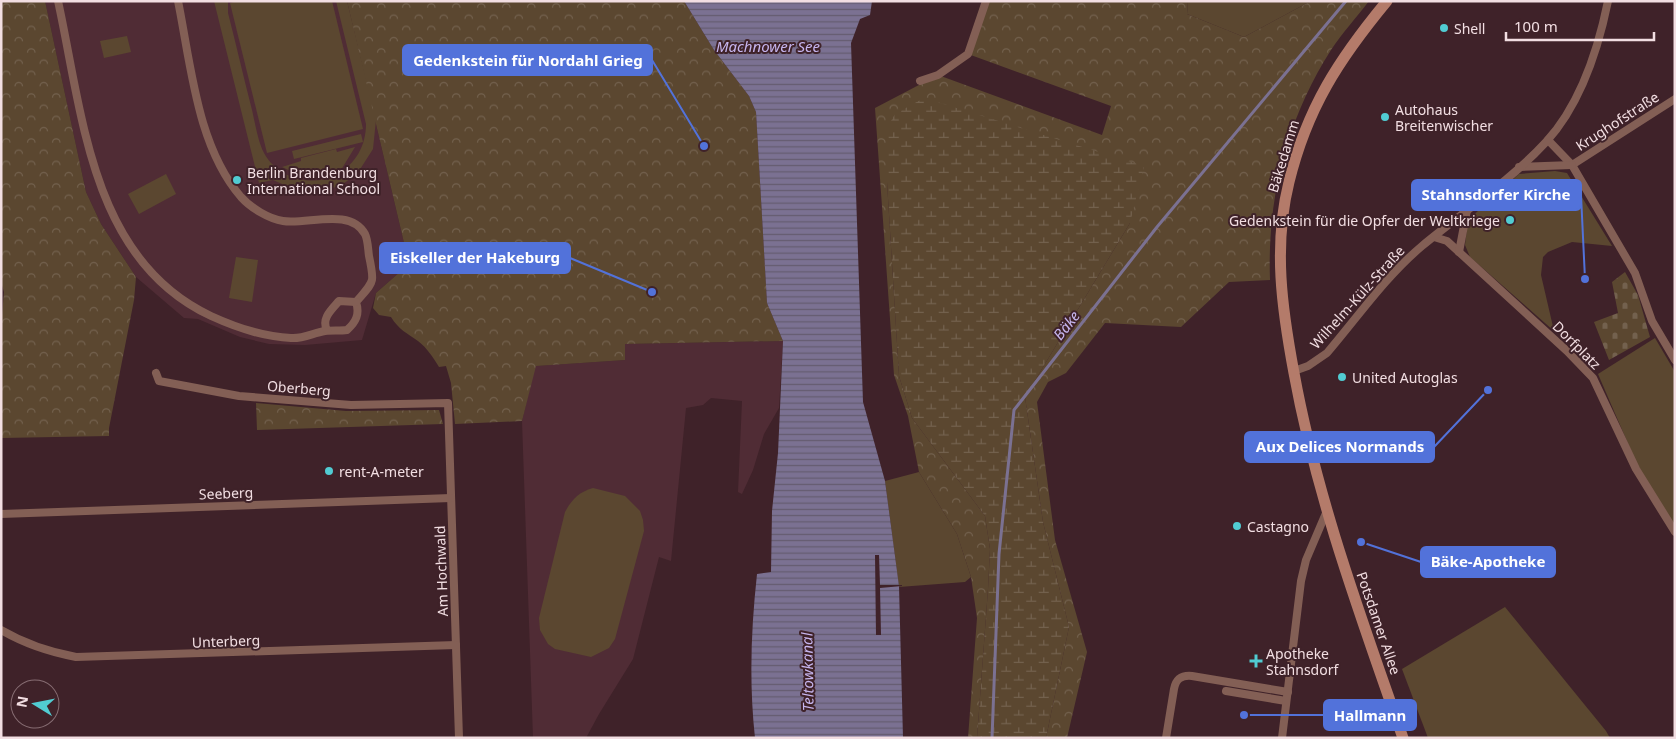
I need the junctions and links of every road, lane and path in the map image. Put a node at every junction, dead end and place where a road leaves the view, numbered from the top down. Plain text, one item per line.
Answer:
1 (58, 1) edge
2 (178, 1) edge
3 (986, 1) edge
4 (1388, 1) edge
5 (1608, 1) edge
6 (920, 82) dead end
7 (1675, 99) edge
8 (1548, 140) junction
9 (1572, 165) junction
10 (1519, 167) junction
11 (1467, 209) junction
12 (1434, 237) junction
13 (1460, 252) junction
14 (356, 302) junction
15 (327, 330) junction
16 (1675, 360) edge
17 (1294, 371) junction
18 (156, 373) dead end
19 (448, 403) joint
20 (451, 498) junction
21 (1326, 513) junction
22 (1, 514) edge
23 (1675, 532) edge
24 (1, 630) edge
25 (456, 645) junction
26 (1226, 691) dead end
27 (1287, 696) junction
28 (459, 738) edge
29 (1166, 738) edge
30 (1282, 738) edge
31 (1403, 738) edge

1 - 15 street
2 - 14 street
3 - 6 street
4 - 17 street, Bäkedamm
5 - 8 street, Wilhelm-Külz-Straße
7 - 9 street, Krughofstraße
8 - 9 street
8 - 10 street, Wilhelm-Külz-Straße
9 - 10 street
9 - 16 street
10 - 11 street, Wilhelm-Külz-Straße
11 - 12 street, Wilhelm-Külz-Straße
11 - 13 street
12 - 13 street, Dorfplatz
12 - 17 street, Wilhelm-Külz-Straße
13 - 23 street, Dorfplatz
14 - 15 street
14 - 15 street
17 - 21 street, Potsdamer Allee
18 - 19 street, Oberberg
19 - 20 street, Am Hochwald
20 - 22 street, Seeberg
20 - 25 street, Am Hochwald
21 - 27 street
21 - 31 street, Potsdamer Allee
24 - 25 street, Unterberg
25 - 28 street, Am Hochwald
26 - 27 street
27 - 29 street
27 - 30 street

